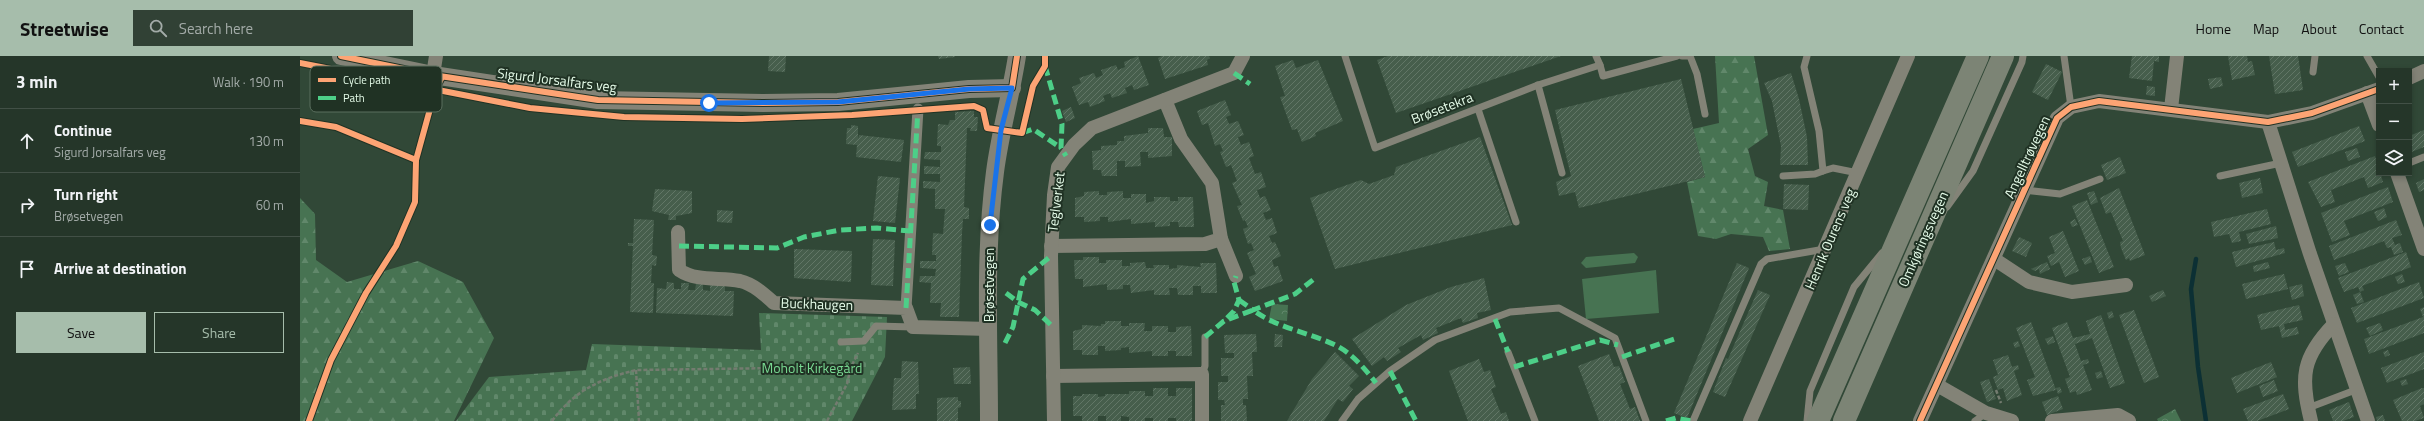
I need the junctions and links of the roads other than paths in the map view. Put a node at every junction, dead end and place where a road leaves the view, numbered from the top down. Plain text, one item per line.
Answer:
1 (341, 56) edge
2 (436, 56) edge
3 (1017, 56) edge
4 (1243, 56) edge
5 (1345, 56) edge
6 (1596, 56) edge
7 (1677, 56) edge
8 (1682, 56) edge
9 (1806, 56) edge
10 (1908, 56) edge
11 (1978, 56) edge
12 (2003, 56) edge
13 (2023, 56) edge
14 (2064, 56) edge
15 (2177, 56) edge
16 (2315, 56) edge
17 (2366, 56) edge
18 (1600, 65) junction
19 (389, 66) edge
20 (434, 66) edge
21 (2424, 71) edge
22 (2313, 72) dead end
23 (2376, 72) edge
24 (442, 76) edge
25 (2412, 77) edge
26 (1538, 85) junction
27 (1012, 88) junction
28 (2373, 91) edge
29 (1165, 100) junction
30 (2071, 107) junction
31 (1478, 108) junction
32 (2376, 108) edge
33 (918, 109) dead end
34 (2171, 109) junction
35 (1705, 114) dead end
36 (2268, 122) junction
37 (2424, 157) edge
38 (2412, 161) edge
39 (2281, 163) junction
40 (1823, 171) junction
41 (1562, 173) dead end
42 (1858, 173) junction
43 (1783, 176) dead end
44 (2220, 176) dead end
45 (2398, 176) edge
46 (2100, 179) dead end
47 (2024, 190) junction
48 (1516, 222) dead end
49 (1902, 230) junction
50 (678, 232) dead end
51 (1221, 239) junction
52 (1922, 241) junction
53 (1051, 246) junction
54 (1826, 249) junction
55 (2424, 249) edge
56 (1994, 259) junction
57 (1236, 276) dead end
58 (2126, 285) dead end
59 (906, 308) junction
60 (2334, 324) junction
61 (912, 326) junction
62 (989, 329) junction
63 (1205, 337) dead end
64 (841, 342) dead end
65 (1508, 352) dead end
66 (1202, 374) junction
67 (1053, 376) junction
68 (1937, 385) junction
69 (2358, 389) junction
70 (2309, 414) edge
71 (1981, 417) edge
72 (989, 421) edge
73 (1054, 421) edge
74 (1202, 421) edge
75 (1342, 421) edge
76 (1535, 421) edge
77 (1646, 421) edge
78 (1693, 421) edge
79 (1750, 421) edge
80 (1807, 421) edge
81 (1818, 421) edge
82 (1844, 421) edge
83 (1920, 421) edge
84 (2012, 421) edge
85 (2052, 421) edge
86 (2129, 421) edge
87 (2368, 421) edge

1 - 19 street, Sigurd Jorsalfars veg
2 - 20 street
3 - 27 street, Brøsetvegen
4 - 29 street, Teglverket
5 - 31 lane, Brøsetekra
6 - 18 lane
7 - 18 lane
8 - 35 lane
9 - 40 lane
10 - 42 street, Henrik Ourens veg
11 - 49 highway, Omkjøringsvegen
12 - 52 highway, Omkjøringsvegen
13 - 52 lane
14 - 30 lane
15 - 34 street
16 - 22 lane
17 - 23 lane
18 - 26 lane, Brøsetekra
21 - 25 street
24 - 27 street, Sigurd Jorsalfars veg
26 - 31 lane, Brøsetekra
26 - 41 lane
27 - 62 street, Brøsetvegen
28 - 32 street, Angelltrøvegen
28 - 36 street, Angelltrøvegen
29 - 51 street
29 - 53 street, Teglverket
30 - 34 street, Angelltrøvegen
30 - 47 street, Angelltrøvegen
31 - 48 lane
33 - 59 street
34 - 36 street, Angelltrøvegen
36 - 39 street
37 - 38 lane
39 - 44 lane
39 - 60 street
40 - 42 lane
40 - 43 lane
42 - 54 street, Henrik Ourens veg
45 - 55 street
46 - 47 lane, Angelltrøvegen
47 - 56 street, Angelltrøvegen
49 - 80 lane
49 - 81 highway, Omkjøringsvegen
50 - 59 street, Buckhaugen
51 - 53 street, Teglverket
51 - 57 street
52 - 82 highway, Omkjøringsvegen
53 - 67 street, Teglverket
54 - 78 lane
54 - 79 street, Henrik Ourens veg
56 - 58 street
56 - 68 street, Angelltrøvegen
59 - 61 street
60 - 69 street
60 - 70 street
61 - 62 street
61 - 64 lane
62 - 72 street, Brøsetvegen
63 - 66 lane
65 - 76 lane
66 - 67 street
66 - 74 street
67 - 73 street, Teglverket
68 - 71 street
68 - 83 street, Angelltrøvegen
69 - 70 lane
69 - 87 street
71 - 84 street
75 - 77 lane
85 - 86 street

